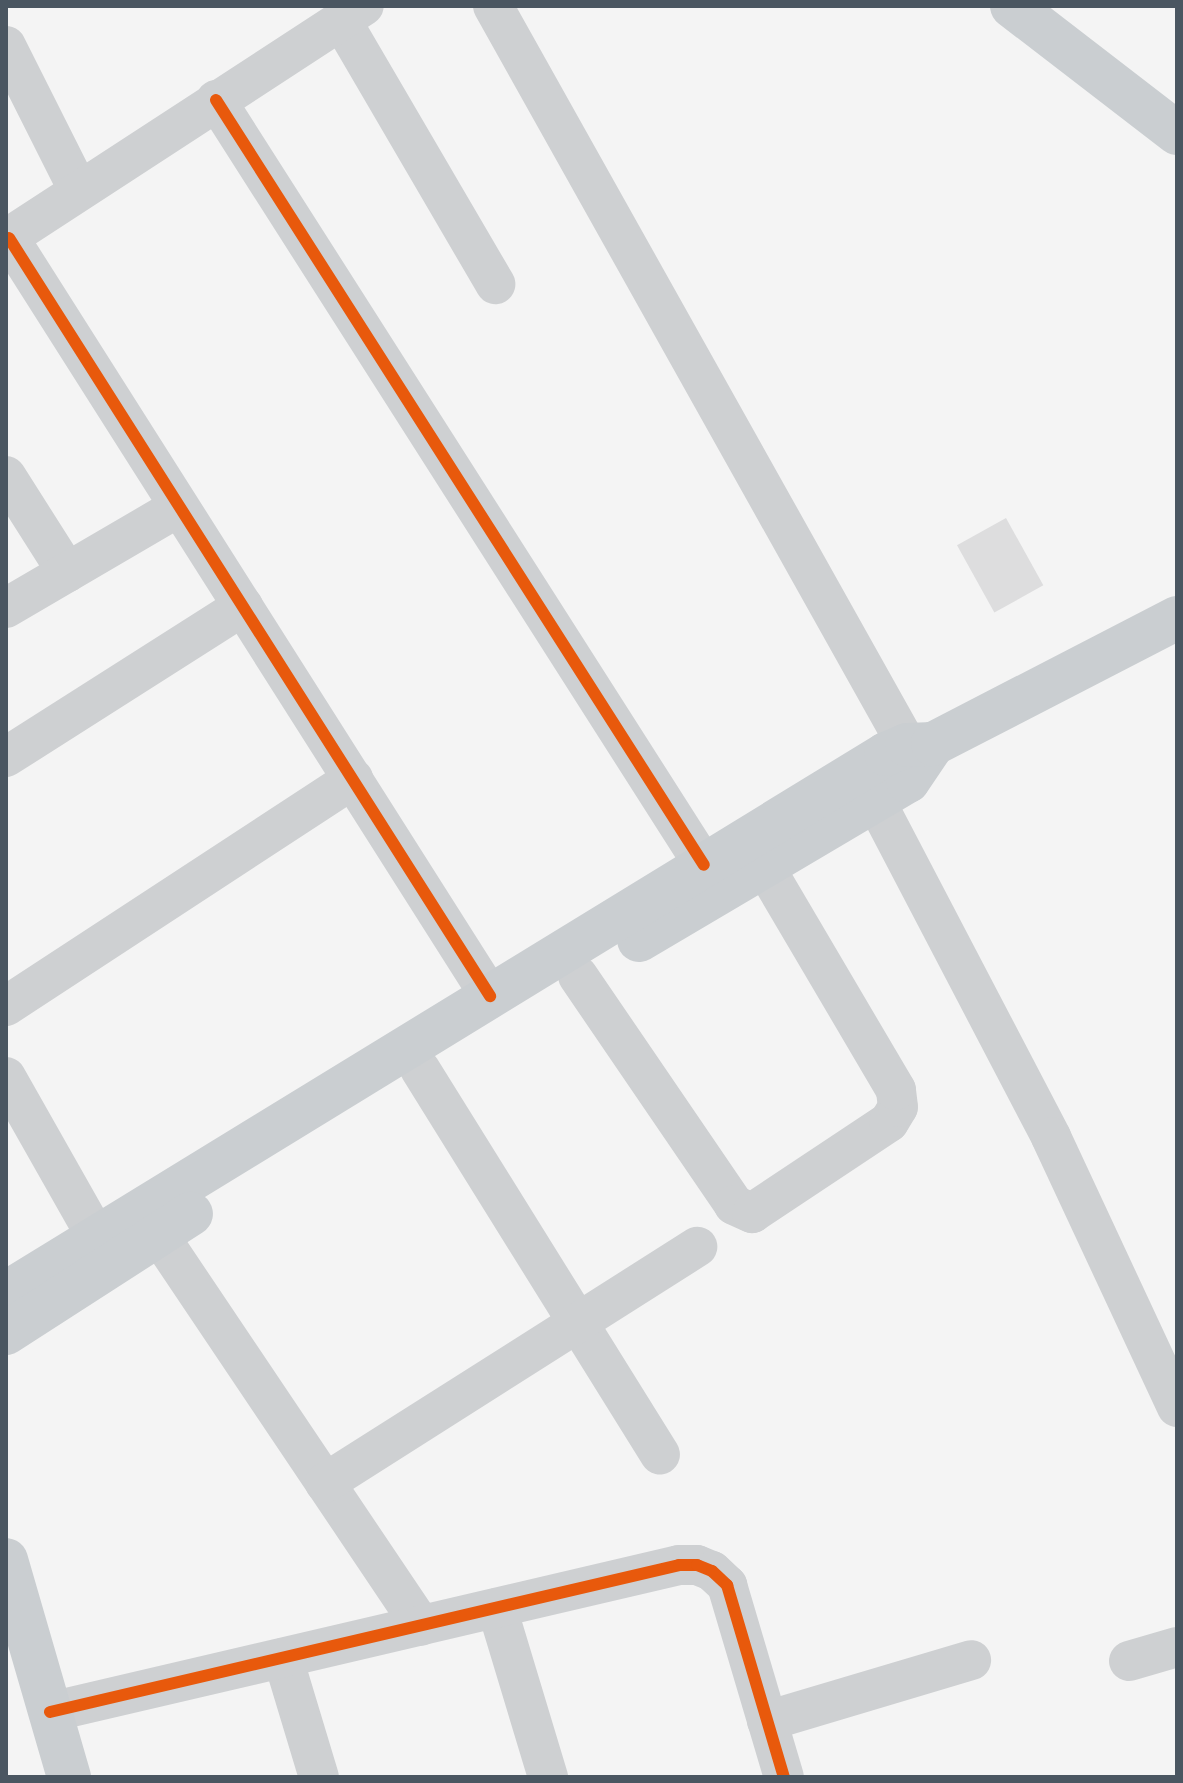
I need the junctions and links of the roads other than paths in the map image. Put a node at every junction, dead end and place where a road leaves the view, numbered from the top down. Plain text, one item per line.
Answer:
1 (493, 6) edge
2 (1012, 6) edge
3 (353, 13) edge
4 (6, 46) edge
5 (216, 100) junction
6 (1177, 133) edge
7 (79, 191) junction
8 (7, 238) edge
9 (495, 284) dead end
10 (6, 476) edge
11 (179, 507) junction
12 (67, 572) junction
13 (243, 606) junction
14 (6, 608) edge
15 (1177, 618) edge
16 (1177, 639) edge
17 (921, 751) junction
18 (6, 757) edge
19 (353, 779) junction
20 (875, 800) junction
21 (704, 865) junction
22 (764, 866) junction
23 (578, 976) junction
24 (490, 996) junction
25 (6, 1006) edge
26 (420, 1069) junction
27 (6, 1077) edge
28 (158, 1234) junction
29 (96, 1236) junction
30 (697, 1247) dead end
31 (6, 1293) edge
32 (579, 1324) junction
33 (6, 1333) edge
34 (1177, 1407) edge
35 (660, 1454) dead end
36 (325, 1483) junction
37 (6, 1560) edge
38 (497, 1608) junction
39 (421, 1626) junction
40 (1177, 1647) edge
41 (283, 1658) junction
42 (971, 1660) dead end
43 (1129, 1661) dead end
44 (50, 1712) junction
45 (767, 1721) junction
46 (69, 1777) edge
47 (319, 1777) edge
48 (548, 1777) edge
49 (784, 1777) edge

1 - 17 street
2 - 6 main road
3 - 5 street
3 - 9 street
4 - 7 street
5 - 7 street
5 - 21 street
7 - 8 street
8 - 11 street
10 - 12 street
11 - 12 street
11 - 13 street
12 - 14 street
13 - 18 street
13 - 19 street
15 - 17 main road
16 - 17 street
17 - 20 main road
17 - 21 main road
19 - 24 street
19 - 25 street
20 - 22 main road
20 - 34 street
21 - 24 main road
22 - 23 main road
22 - 23 street
23 - 26 main road
24 - 29 main road
26 - 28 main road
26 - 32 street
27 - 29 street
28 - 33 main road
28 - 36 street
29 - 31 main road
30 - 32 street
32 - 35 street
32 - 36 street
36 - 39 street
37 - 44 main road
38 - 39 street
38 - 45 street
38 - 48 street
39 - 41 street
40 - 43 street
41 - 44 street
41 - 47 street
42 - 45 street
44 - 46 main road
45 - 49 street

